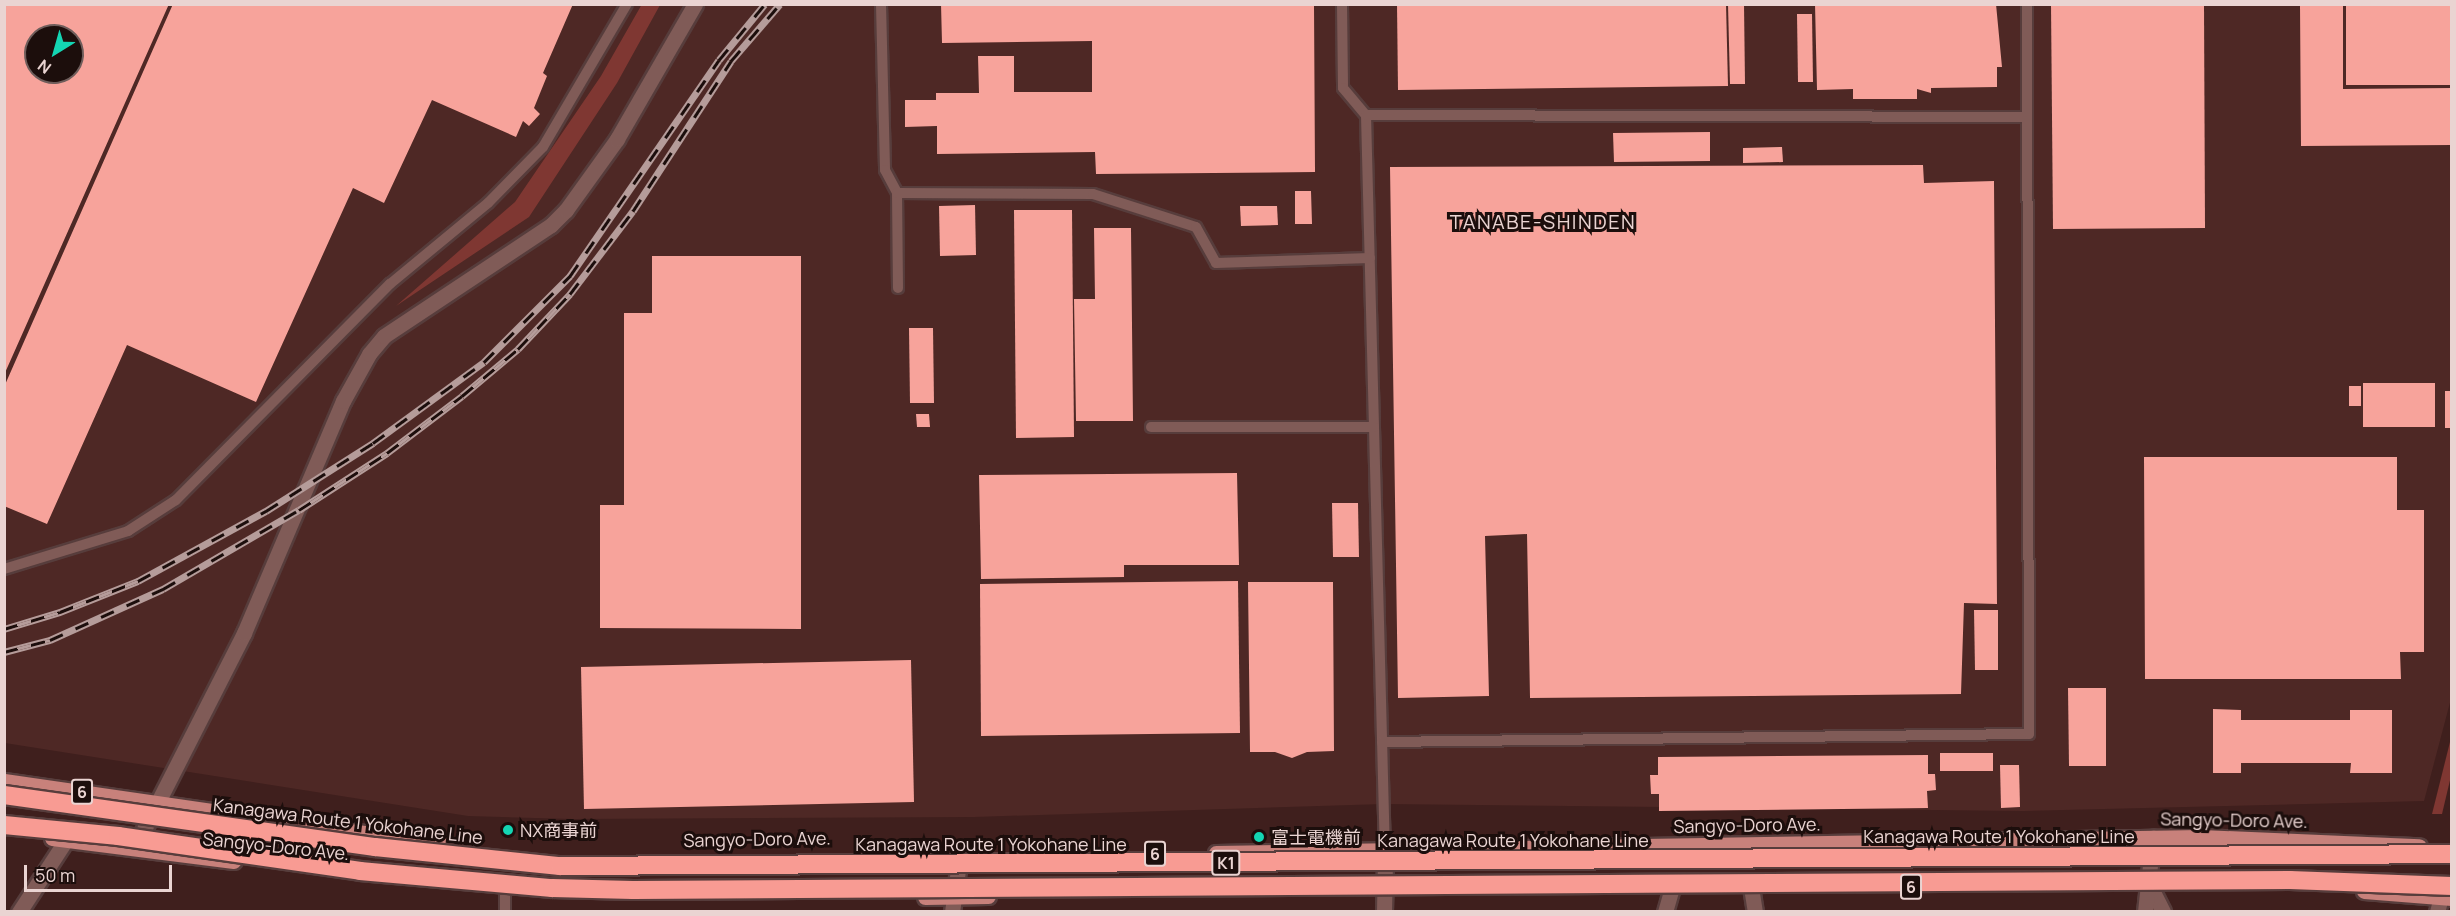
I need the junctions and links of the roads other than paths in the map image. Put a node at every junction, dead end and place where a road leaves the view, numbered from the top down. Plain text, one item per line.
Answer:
1 (627, 4) edge
2 (695, 4) edge
3 (881, 4) edge
4 (1342, 4) edge
5 (2027, 4) edge
6 (1366, 115) junction
7 (2027, 117) junction
8 (897, 194) junction
9 (1370, 258) junction
10 (898, 288) dead end
11 (1151, 427) dead end
12 (1374, 427) junction
13 (4, 569) edge
14 (1382, 742) junction
15 (4, 781) edge
16 (4, 795) edge
17 (160, 803) junction
18 (4, 825) edge
19 (4, 831) edge
20 (2153, 837) junction
21 (66, 840) junction
22 (2451, 848) edge
23 (133, 851) junction
24 (2451, 854) edge
25 (960, 856) junction
26 (1385, 856) junction
27 (2150, 885) junction
28 (1385, 887) junction
29 (1672, 887) junction
30 (1751, 887) junction
31 (505, 888) junction
32 (2445, 898) edge
33 (953, 904) edge
34 (19, 912) edge
35 (505, 912) edge
36 (1384, 912) edge
37 (1665, 912) edge
38 (1755, 912) edge
39 (2145, 912) edge
40 (2163, 912) edge

1 - 13 lane
2 - 17 street
3 - 8 lane
4 - 6 lane
5 - 7 lane
6 - 7 lane
6 - 9 lane
7 - 14 lane
8 - 9 lane
8 - 10 lane
9 - 12 lane
11 - 12 lane
12 - 14 lane
14 - 26 lane
15 - 17 main road, Sangyo-Doro Ave. / 6
16 - 24 highway, Kanagawa Route 1 Yokohane Line / K1, bridge
17 - 23 street
17 - 25 main road, Sangyo-Doro Ave. / 6
18 - 32 highway, K1, bridge
19 - 21 main road, Sangyo-Doro Ave. / 6
20 - 22 main road, Sangyo-Doro Ave. / 6
20 - 26 main road, Sangyo-Doro Ave. / 6
20 - 27 street
21 - 23 main road, Sangyo-Doro Ave. / 6
21 - 34 street
23 - 31 main road, Sangyo-Doro Ave. / 6
25 - 26 main road, Sangyo-Doro Ave. / 6
25 - 33 street
26 - 28 street
27 - 30 main road, Sangyo-Doro Ave. / 6
27 - 32 main road, Sangyo-Doro Ave. / 6
27 - 39 street
27 - 40 street
28 - 29 main road, Sangyo-Doro Ave. / 6
28 - 33 main road, Sangyo-Doro Ave. / 6
28 - 36 street
29 - 30 main road, Sangyo-Doro Ave. / 6
29 - 37 street
30 - 38 street
31 - 33 main road, Sangyo-Doro Ave. / 6
31 - 35 lane

